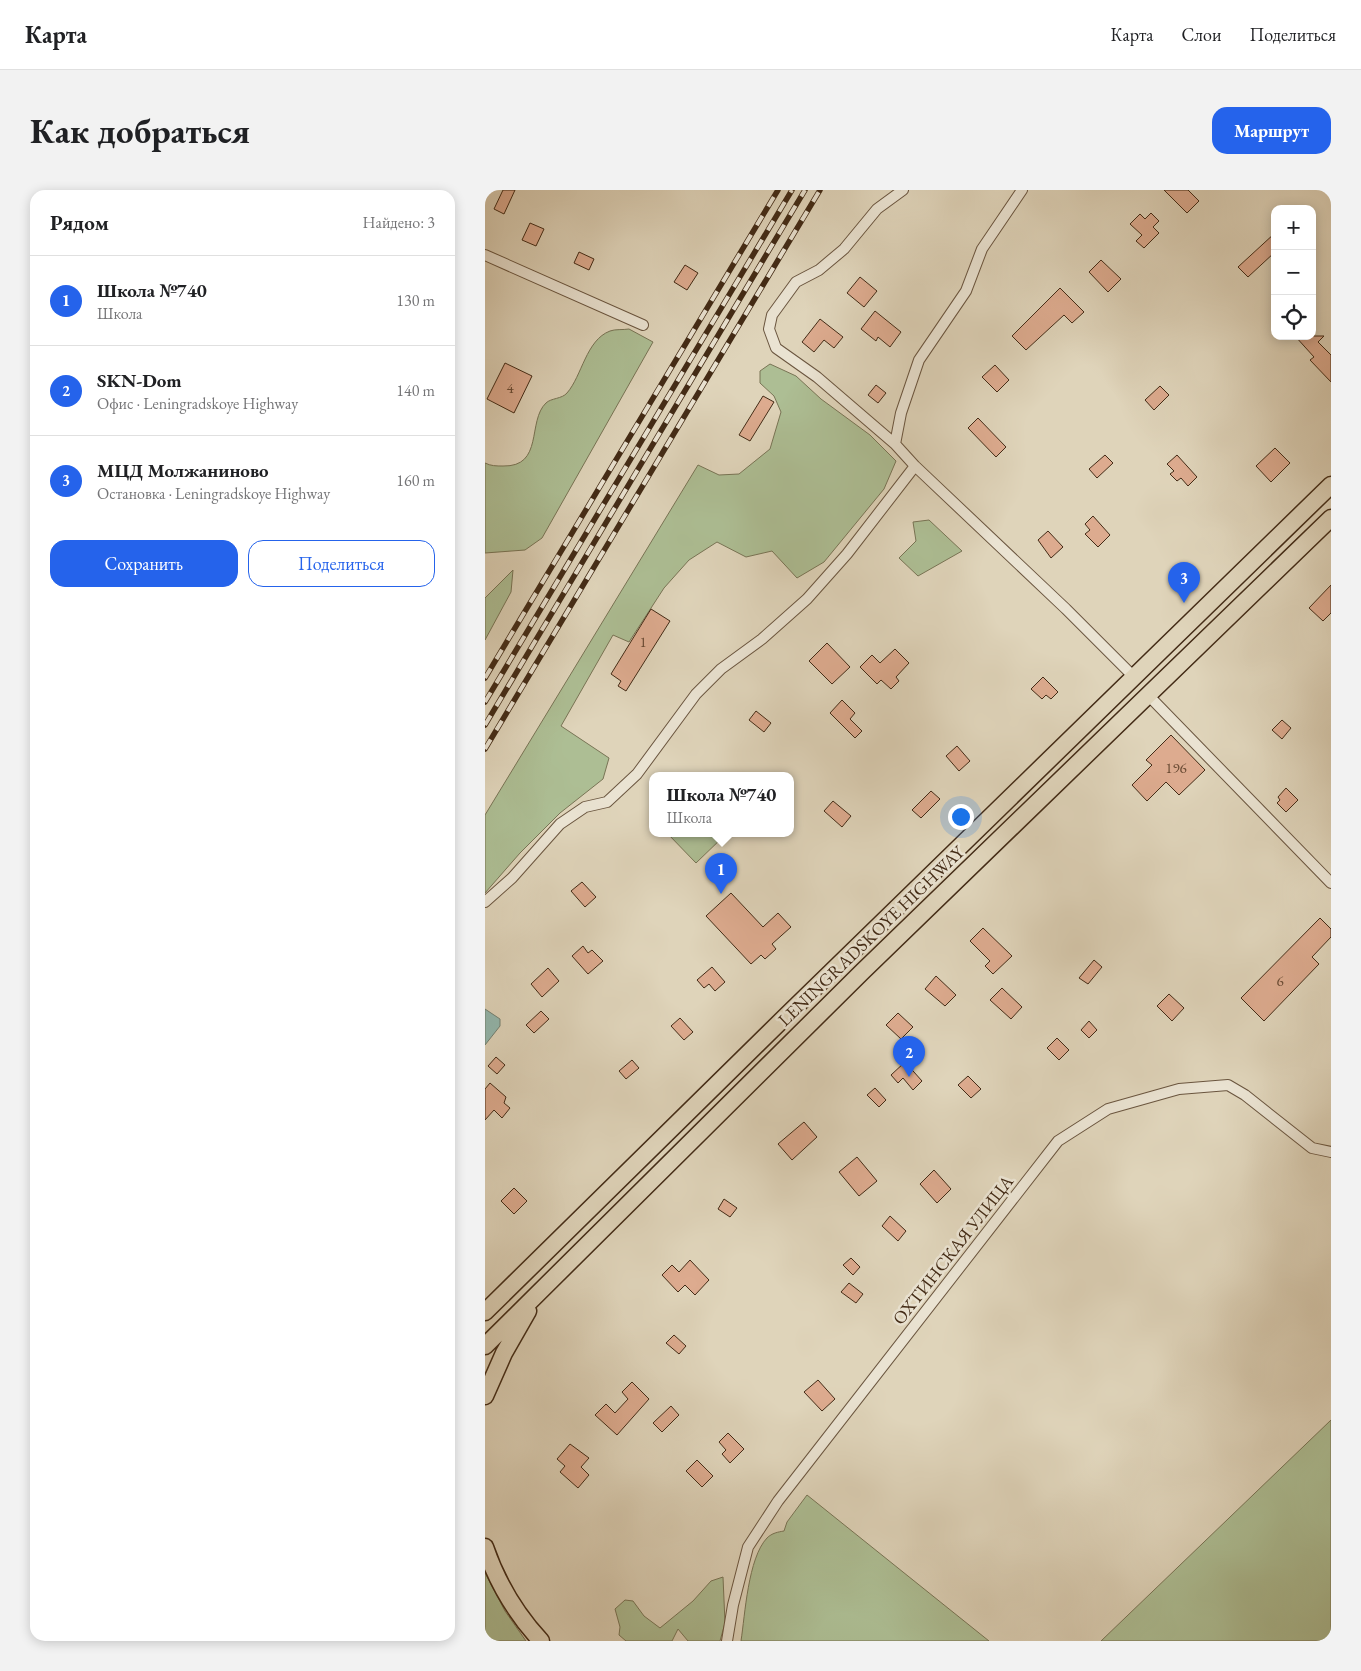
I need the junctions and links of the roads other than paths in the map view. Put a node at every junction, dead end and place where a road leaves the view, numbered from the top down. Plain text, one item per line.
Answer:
1 (903, 190) edge
2 (1021, 190) edge
3 (485, 255) edge
4 (643, 325) dead end
5 (895, 444) junction
6 (915, 466) junction
7 (1331, 485) edge
8 (1331, 518) edge
9 (1133, 676) junction
10 (1147, 694) junction
11 (1331, 883) edge
12 (485, 902) edge
13 (1331, 1152) edge
14 (539, 1292) junction
15 (485, 1312) edge
16 (485, 1346) edge
17 (485, 1396) edge
18 (485, 1548) edge
19 (541, 1641) edge
20 (727, 1641) edge

1 - 5 street
2 - 5 street
3 - 4 street
5 - 6 street
6 - 9 street
6 - 12 street
7 - 9 highway, LENINGRADSKOYE HIGHWAY
8 - 10 highway, LENINGRADSKOYE HIGHWAY
9 - 15 highway, LENINGRADSKOYE HIGHWAY
10 - 11 street
10 - 14 highway, LENINGRADSKOYE HIGHWAY
13 - 20 street, ОХТИНСКАЯ УЛИЦА
14 - 16 highway, LENINGRADSKOYE HIGHWAY
14 - 17 highway
18 - 19 highway

